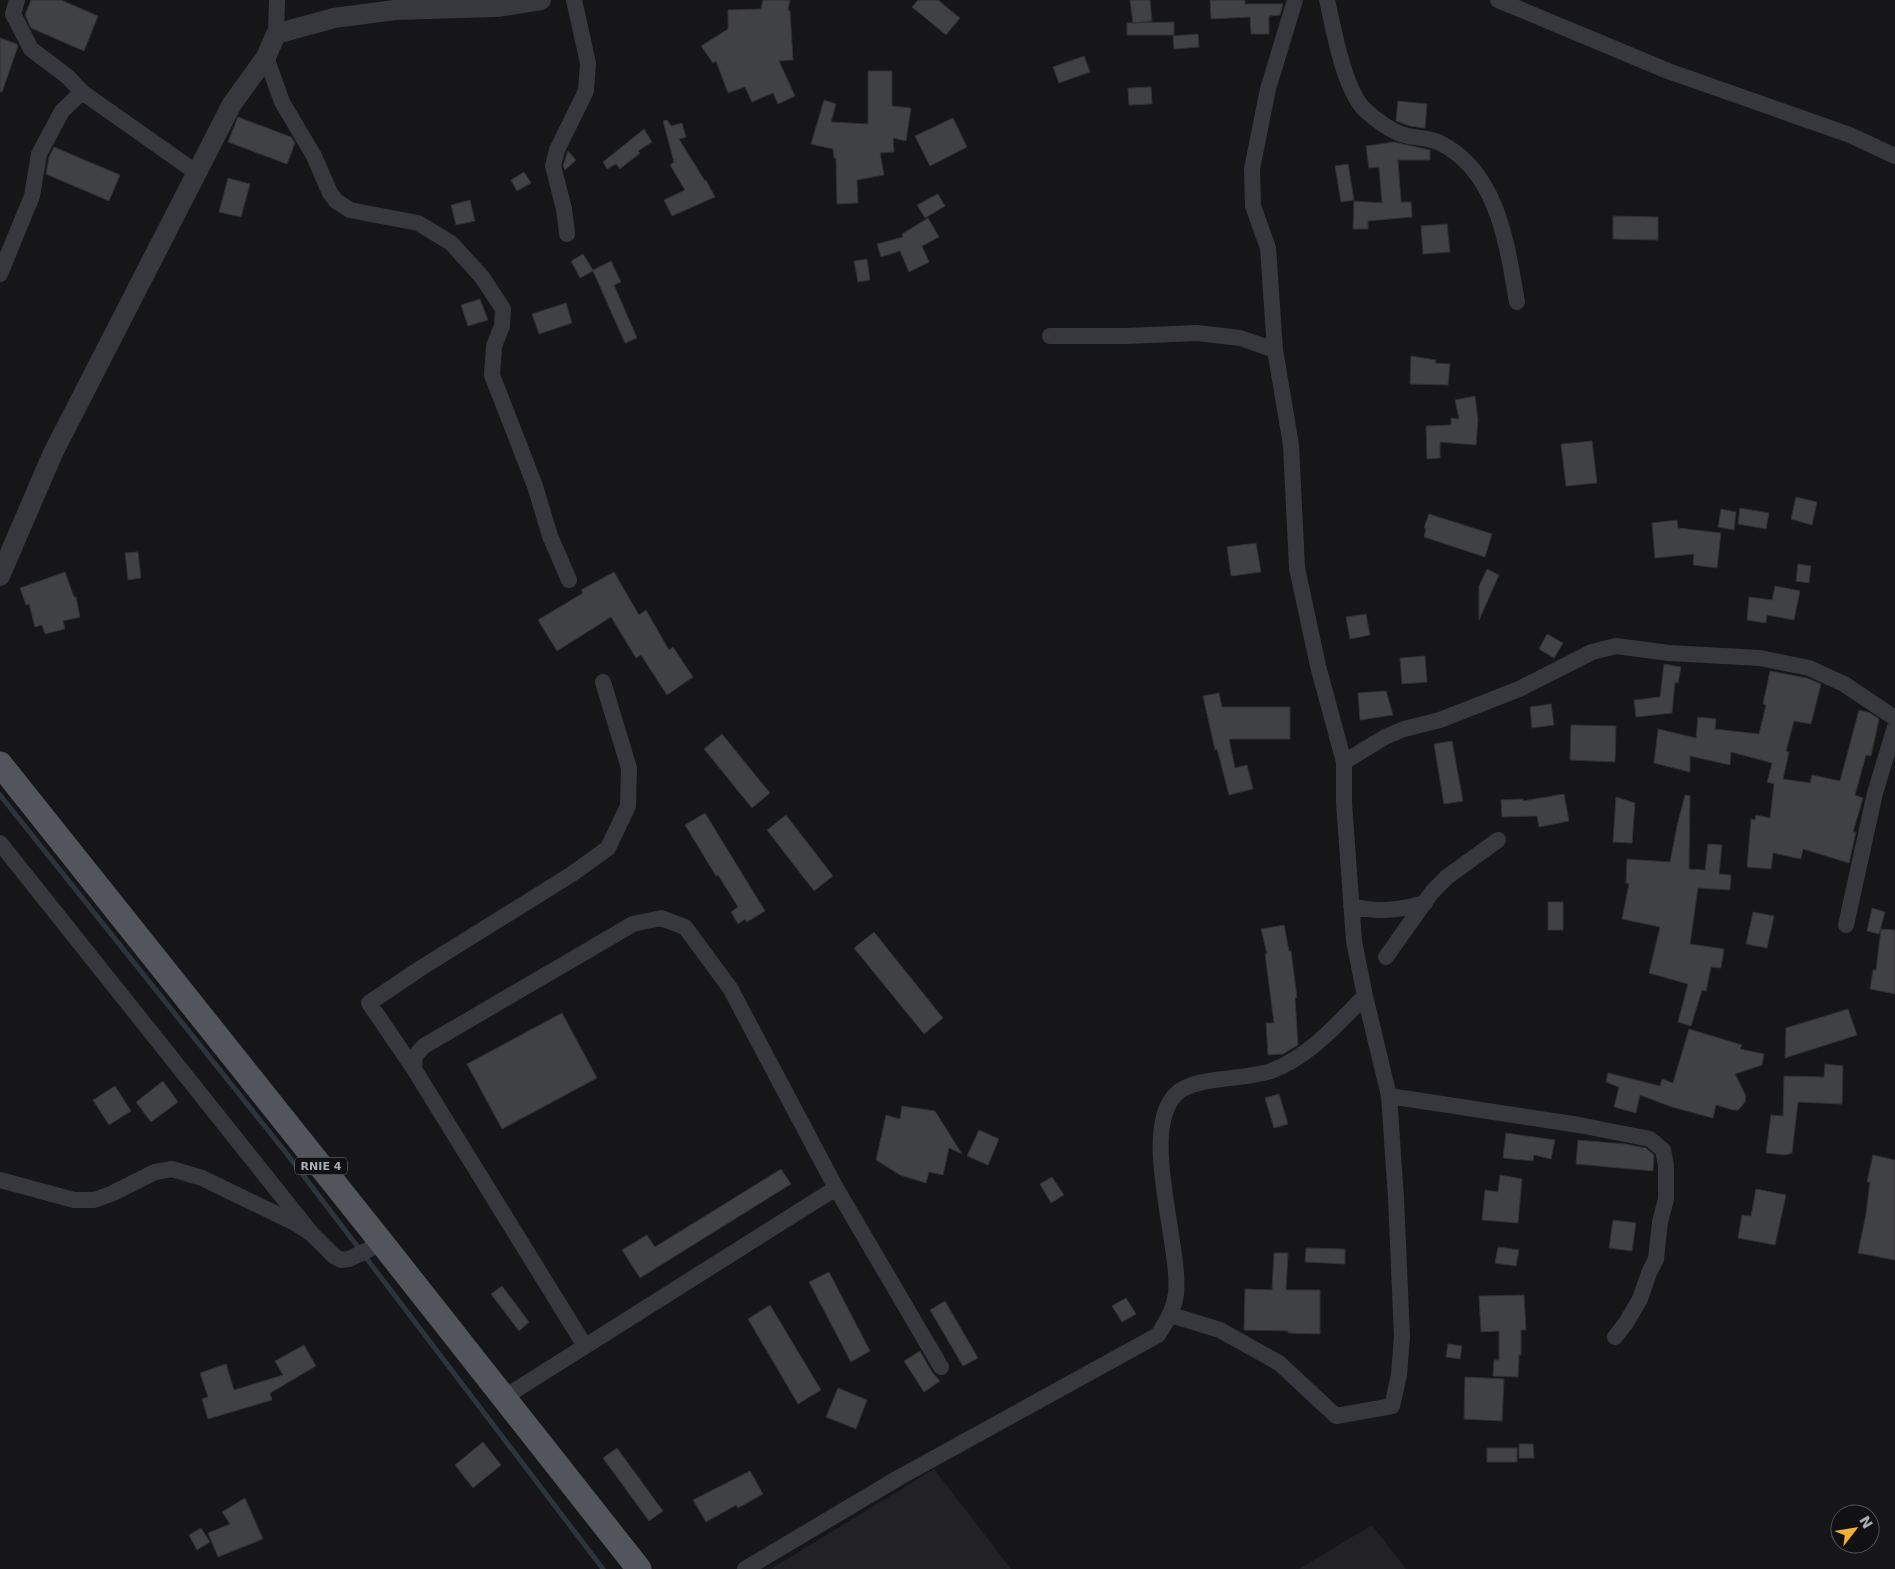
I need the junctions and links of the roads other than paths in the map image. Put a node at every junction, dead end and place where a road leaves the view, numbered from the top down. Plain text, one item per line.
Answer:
1 (17, 0) edge
2 (541, 0) edge
3 (574, 0) edge
4 (1295, 0) edge
5 (1327, 0) edge
6 (1498, 0) edge
7 (272, 1) edge
8 (276, 34) junction
9 (266, 57) junction
10 (82, 92) junction
11 (1895, 156) edge
12 (196, 173) junction
13 (568, 234) dead end
14 (0, 274) edge
15 (1517, 302) dead end
16 (1050, 336) dead end
17 (1275, 350) junction
18 (0, 576) edge
19 (570, 580) dead end
20 (603, 682) dead end
21 (1895, 718) edge
22 (1895, 727) edge
23 (1344, 762) junction
24 (0, 764) edge
25 (1498, 840) dead end
26 (0, 843) edge
27 (1425, 903) junction
28 (1351, 906) junction
29 (1846, 925) dead end
30 (1386, 957) dead end
31 (1365, 996) junction
32 (414, 1070) junction
33 (1389, 1096) junction
34 (0, 1180) edge
35 (836, 1188) junction
36 (312, 1234) junction
37 (382, 1243) junction
38 (1171, 1315) junction
39 (1616, 1337) dead end
40 (585, 1346) junction
41 (941, 1367) dead end
42 (503, 1398) junction
43 (639, 1569) edge
44 (745, 1569) edge

1 - 10 street
2 - 8 street
3 - 13 street
4 - 17 street
5 - 15 street
6 - 11 street
7 - 8 street
8 - 9 street
9 - 12 street
9 - 19 street
10 - 12 street
10 - 14 street
12 - 18 street
16 - 17 street
17 - 23 street
20 - 32 street
21 - 23 street
22 - 29 street
23 - 28 street
24 - 37 main road, RNIE 4
25 - 27 street
26 - 36 street
27 - 28 street
27 - 30 street
28 - 31 street
31 - 33 street
31 - 38 street
32 - 35 street
32 - 40 street
33 - 38 street
33 - 39 street
34 - 36 street
35 - 40 street
35 - 41 street
36 - 37 street
37 - 42 main road, RNIE 4
38 - 44 street
40 - 42 street
42 - 43 main road, RNIE 4

